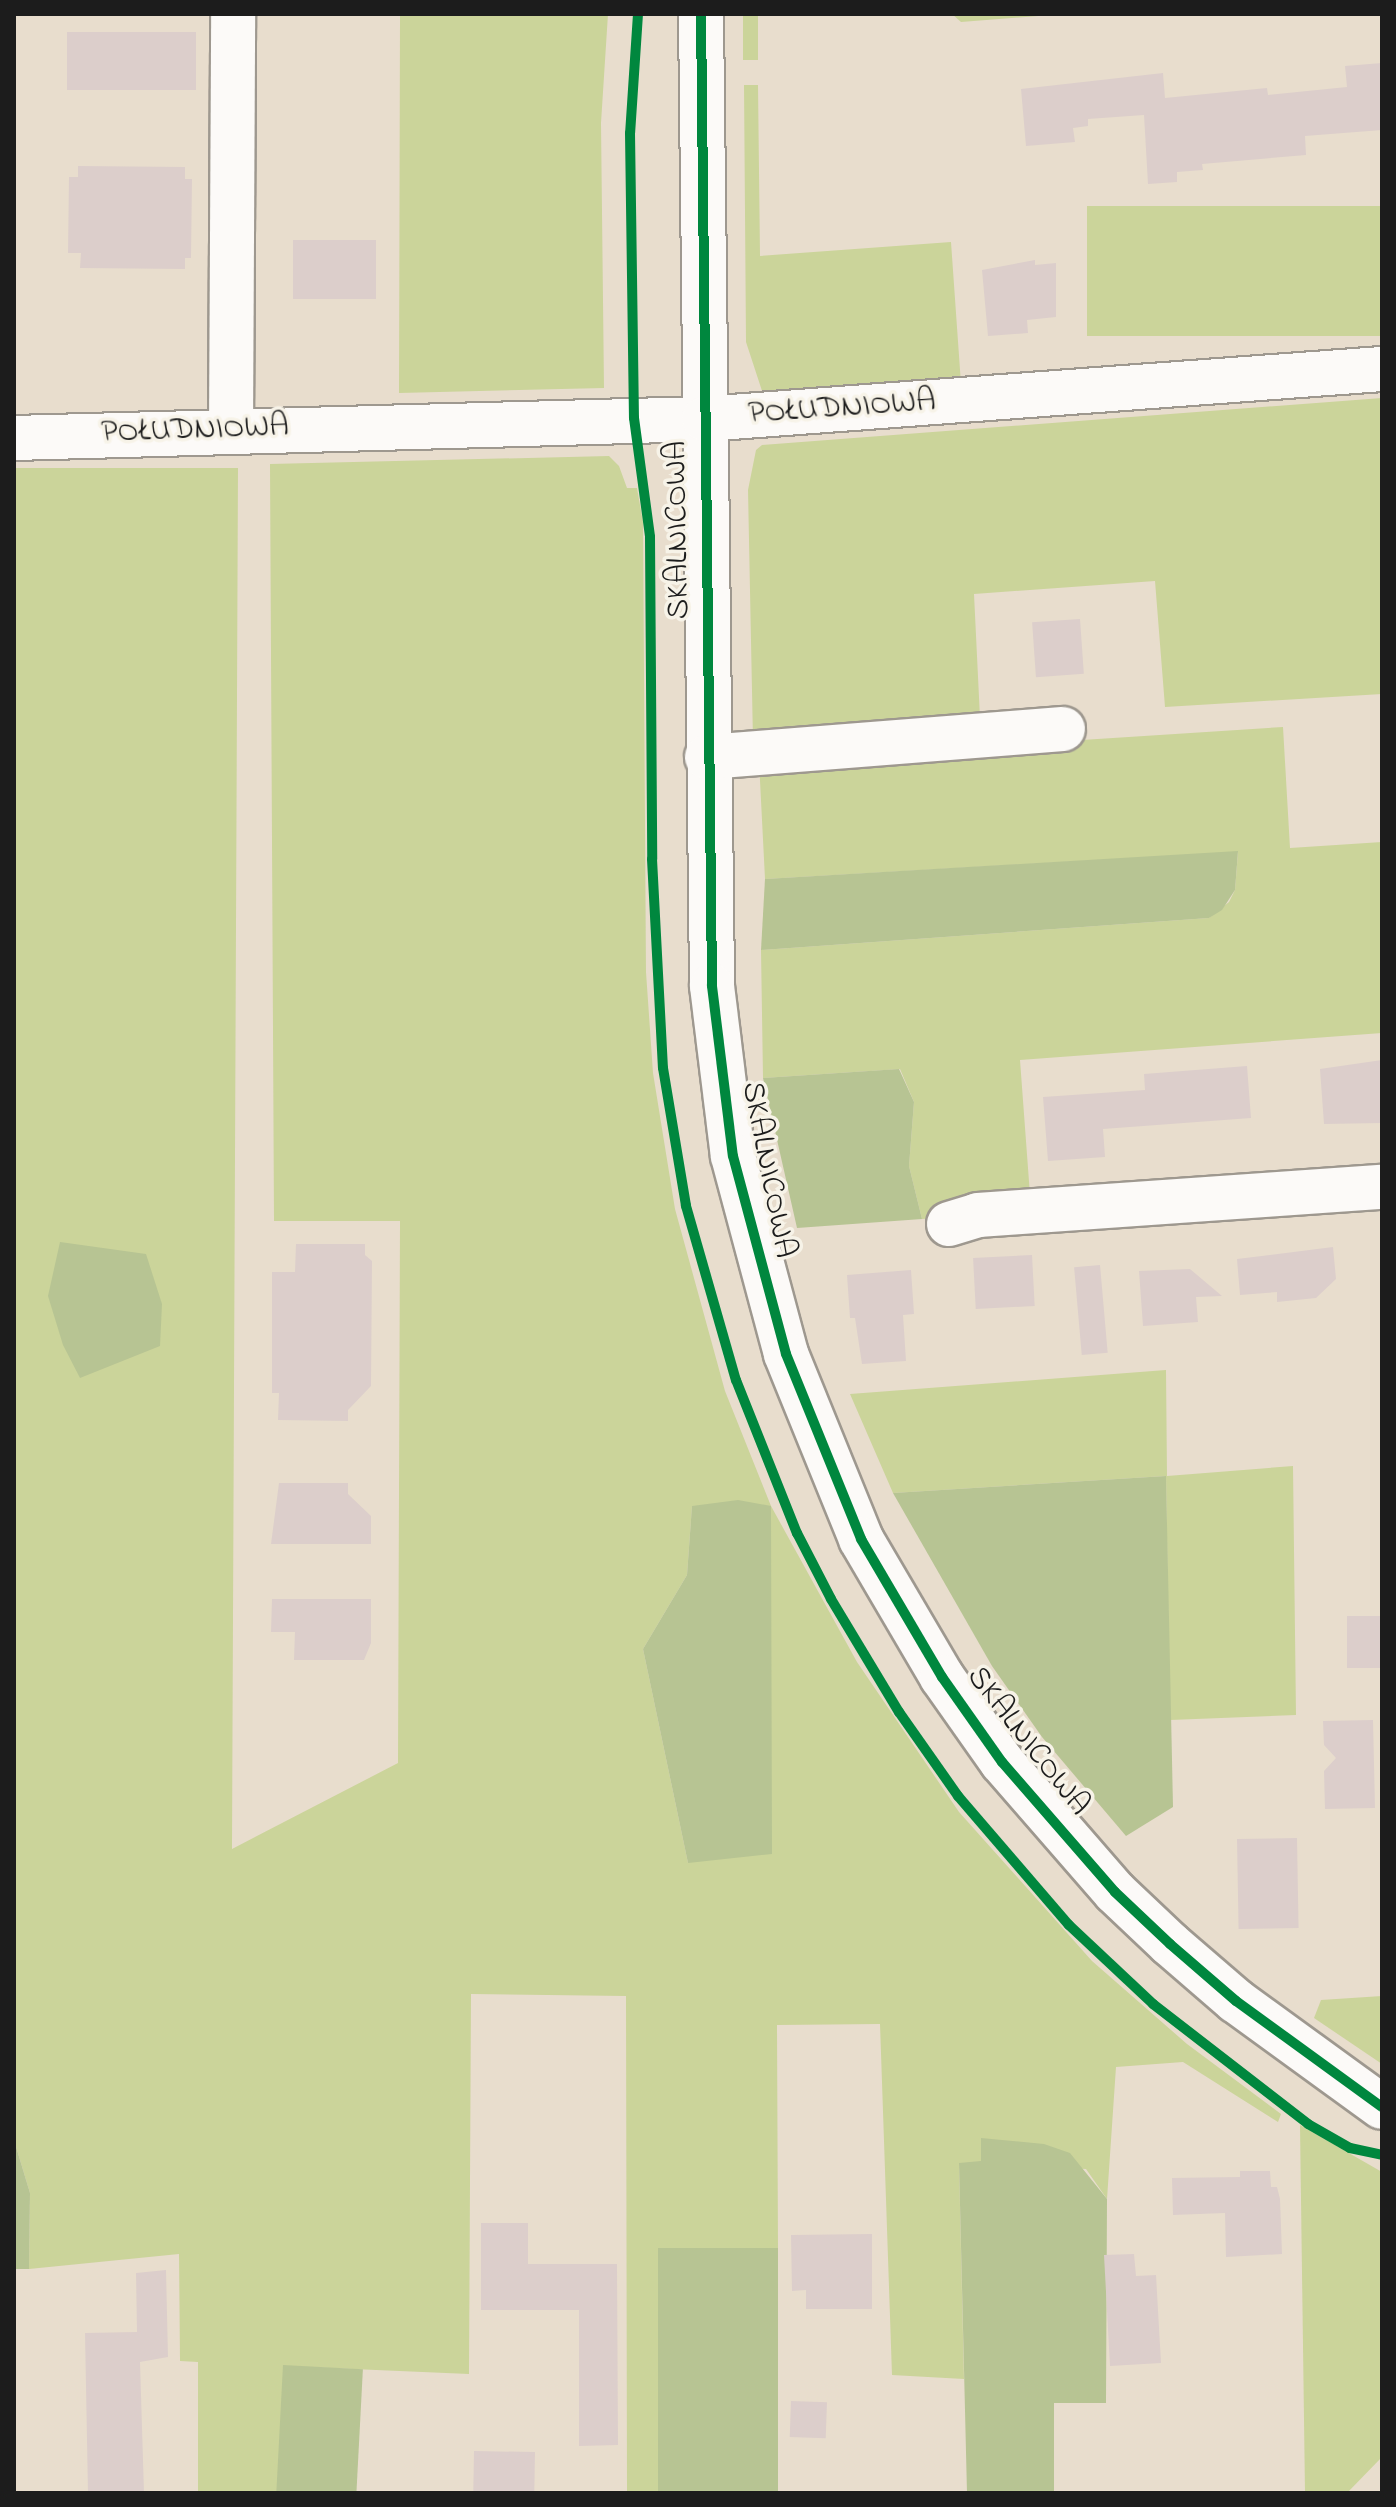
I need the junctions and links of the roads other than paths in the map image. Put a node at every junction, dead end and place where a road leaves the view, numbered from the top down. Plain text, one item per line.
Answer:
1 (233, 14) edge
2 (701, 14) edge
3 (1382, 369) edge
4 (704, 419) junction
5 (231, 429) junction
6 (14, 438) edge
7 (1063, 729) dead end
8 (707, 757) junction
9 (1382, 1187) edge
10 (949, 1224) dead end
11 (1382, 2107) edge

1 - 5 street
2 - 4 street, SKALNICOWA
3 - 4 street, POŁUDNIOWA
4 - 5 street, POŁUDNIOWA
4 - 8 street, SKALNICOWA
5 - 6 street, POŁUDNIOWA
7 - 8 street
8 - 11 street, SKALNICOWA
9 - 10 street

